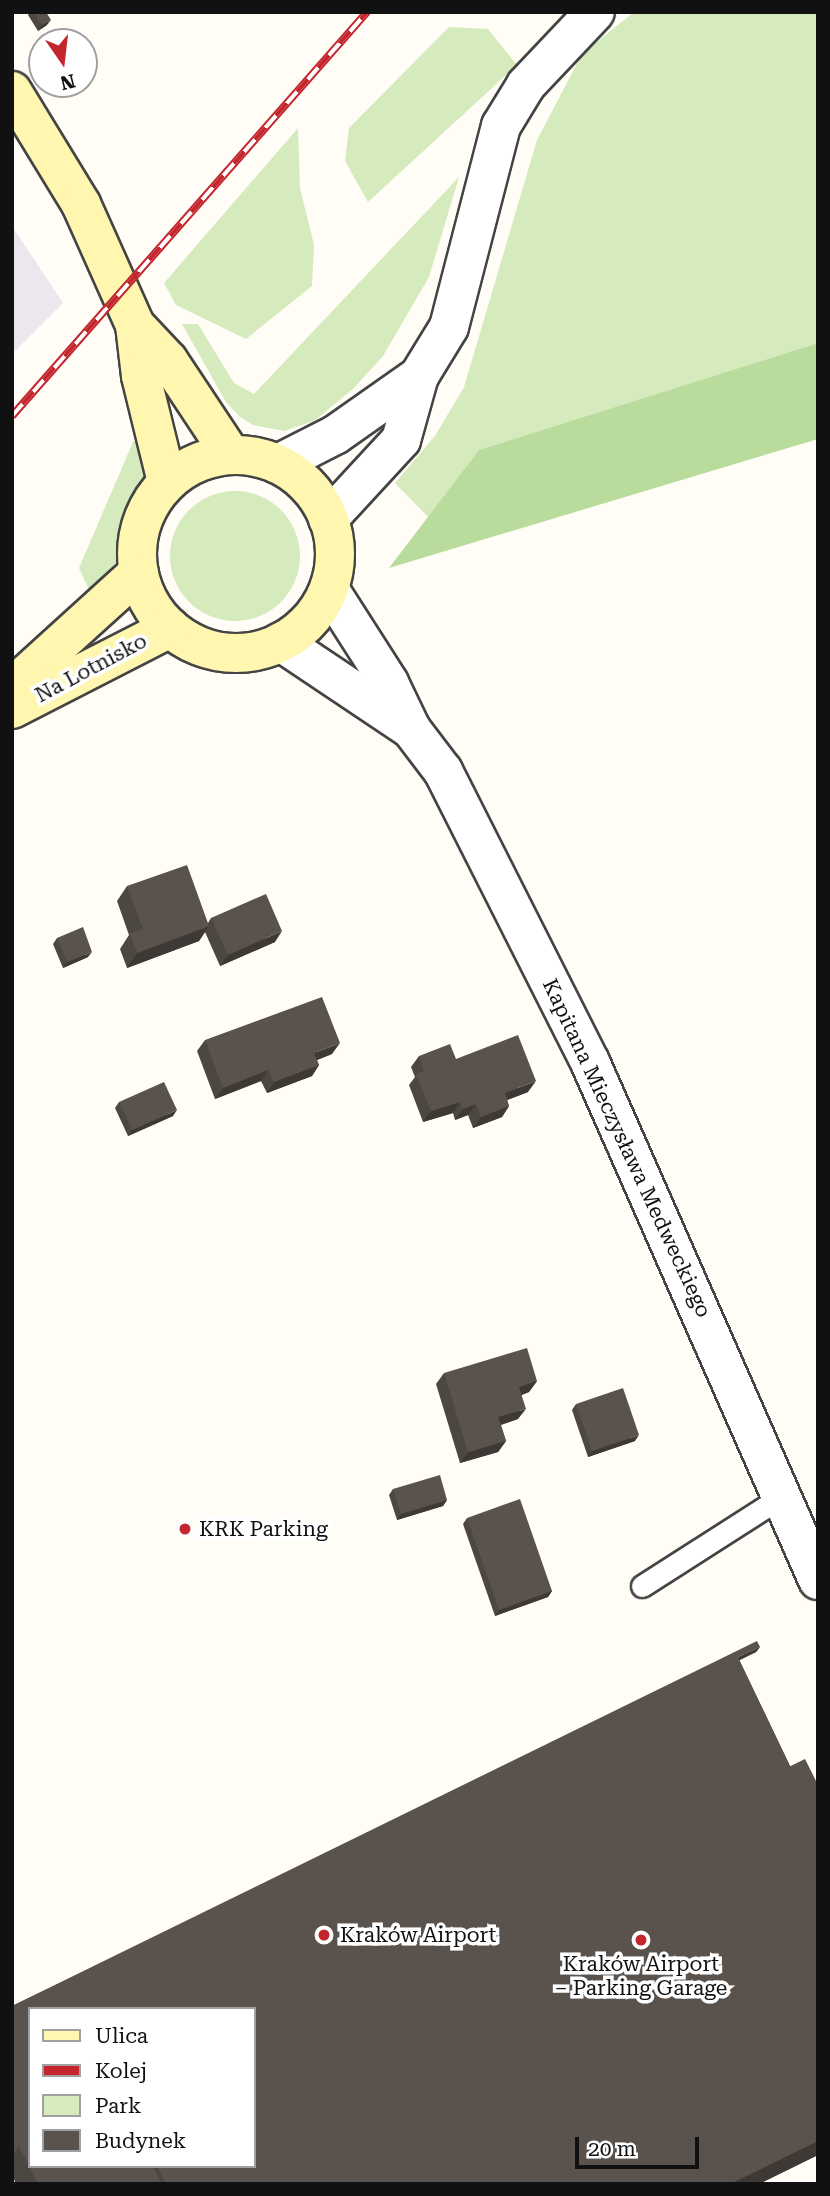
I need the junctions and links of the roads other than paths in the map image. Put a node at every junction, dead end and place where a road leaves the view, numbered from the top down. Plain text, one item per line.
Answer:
1 (595, 12) edge
2 (12, 91) edge
3 (135, 325) junction
4 (419, 376) junction
5 (231, 455) junction
6 (278, 464) junction
7 (167, 482) junction
8 (328, 519) junction
9 (139, 572) junction
10 (329, 589) junction
11 (170, 628) junction
12 (281, 642) junction
13 (12, 694) edge
14 (12, 709) edge
15 (411, 729) junction
16 (781, 1497) junction
17 (818, 1580) edge
18 (642, 1586) dead end

1 - 4 street
2 - 3 main road
3 - 5 main road
3 - 7 main road
4 - 6 street
4 - 8 street
5 - 6 main road
5 - 7 main road
6 - 8 main road
7 - 9 main road
8 - 10 main road
9 - 11 main road
9 - 13 main road, Na Lotnisko
10 - 12 main road
10 - 15 street, Kapitana Mieczysława Medweckiego
11 - 12 main road
11 - 14 main road, Na Lotnisko
12 - 15 street, Kapitana Mieczysława Medweckiego
15 - 16 street, Kapitana Mieczysława Medweckiego
16 - 17 street, Kapitana Mieczysława Medweckiego
16 - 18 lane

